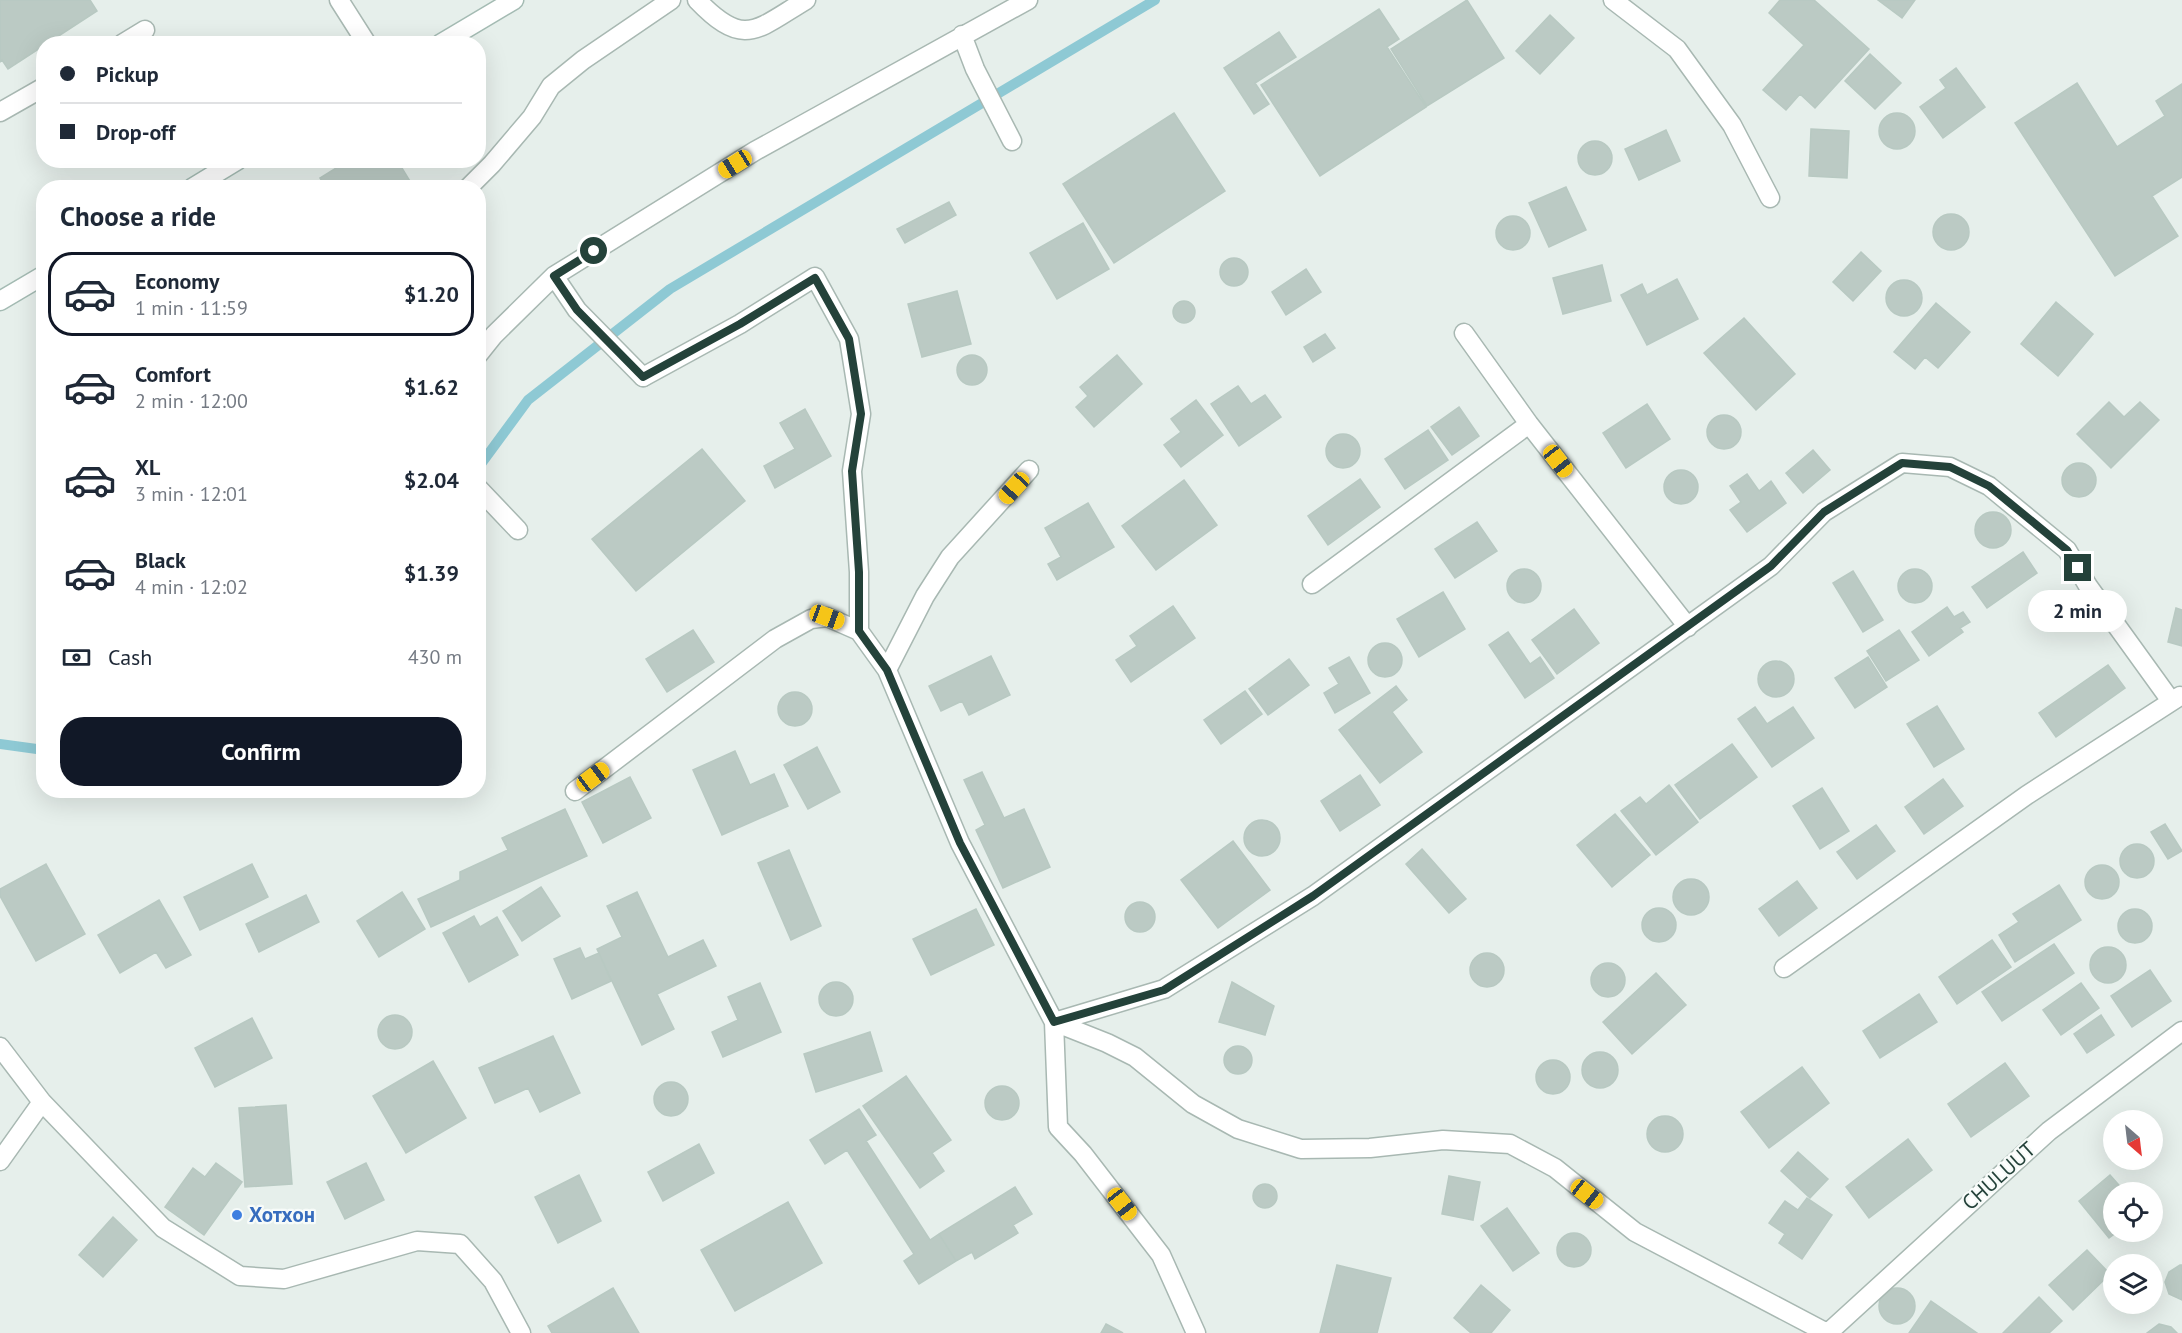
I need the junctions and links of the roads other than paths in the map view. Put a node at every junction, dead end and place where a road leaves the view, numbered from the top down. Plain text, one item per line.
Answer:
1 (339, 0) edge
2 (514, 0) edge
3 (671, 0) edge
4 (697, 0) edge
5 (806, 0) edge
6 (1028, 0) edge
7 (1613, 0) edge
8 (145, 30) dead end
9 (135, 36) edge
10 (363, 36) edge
11 (453, 36) edge
12 (962, 36) junction
13 (36, 92) edge
14 (0, 112) edge
15 (1012, 141) dead end
16 (225, 168) edge
17 (205, 180) edge
18 (476, 180) edge
19 (1770, 198) dead end
20 (554, 276) junction
21 (36, 280) edge
22 (0, 301) edge
23 (1464, 333) dead end
24 (486, 345) edge
25 (1529, 424) junction
26 (1029, 470) dead end
27 (486, 496) edge
28 (518, 530) dead end
29 (1312, 584) dead end
30 (1688, 627) junction
31 (859, 631) junction
32 (887, 670) junction
33 (2176, 698) edge
34 (575, 791) dead end
35 (1784, 968) dead end
36 (1054, 1022) junction
37 (2182, 1031) edge
38 (0, 1047) edge
39 (42, 1101) junction
40 (0, 1161) edge
41 (521, 1333) edge
42 (1196, 1333) edge
43 (1827, 1333) edge

1 - 10 street
2 - 11 street
3 - 18 street
4 - 5 street
6 - 12 street
7 - 19 street
8 - 9 street
12 - 15 street
12 - 20 street
13 - 14 street
16 - 17 street
20 - 24 street
20 - 31 street
21 - 22 street
23 - 25 street
25 - 29 street
25 - 30 street
26 - 32 street
27 - 28 street
30 - 33 street
30 - 36 street
31 - 32 street
31 - 34 street
32 - 36 street
33 - 35 street
36 - 42 street
36 - 43 street
37 - 43 street, CHULUUT
38 - 39 street
39 - 40 street
39 - 41 street

